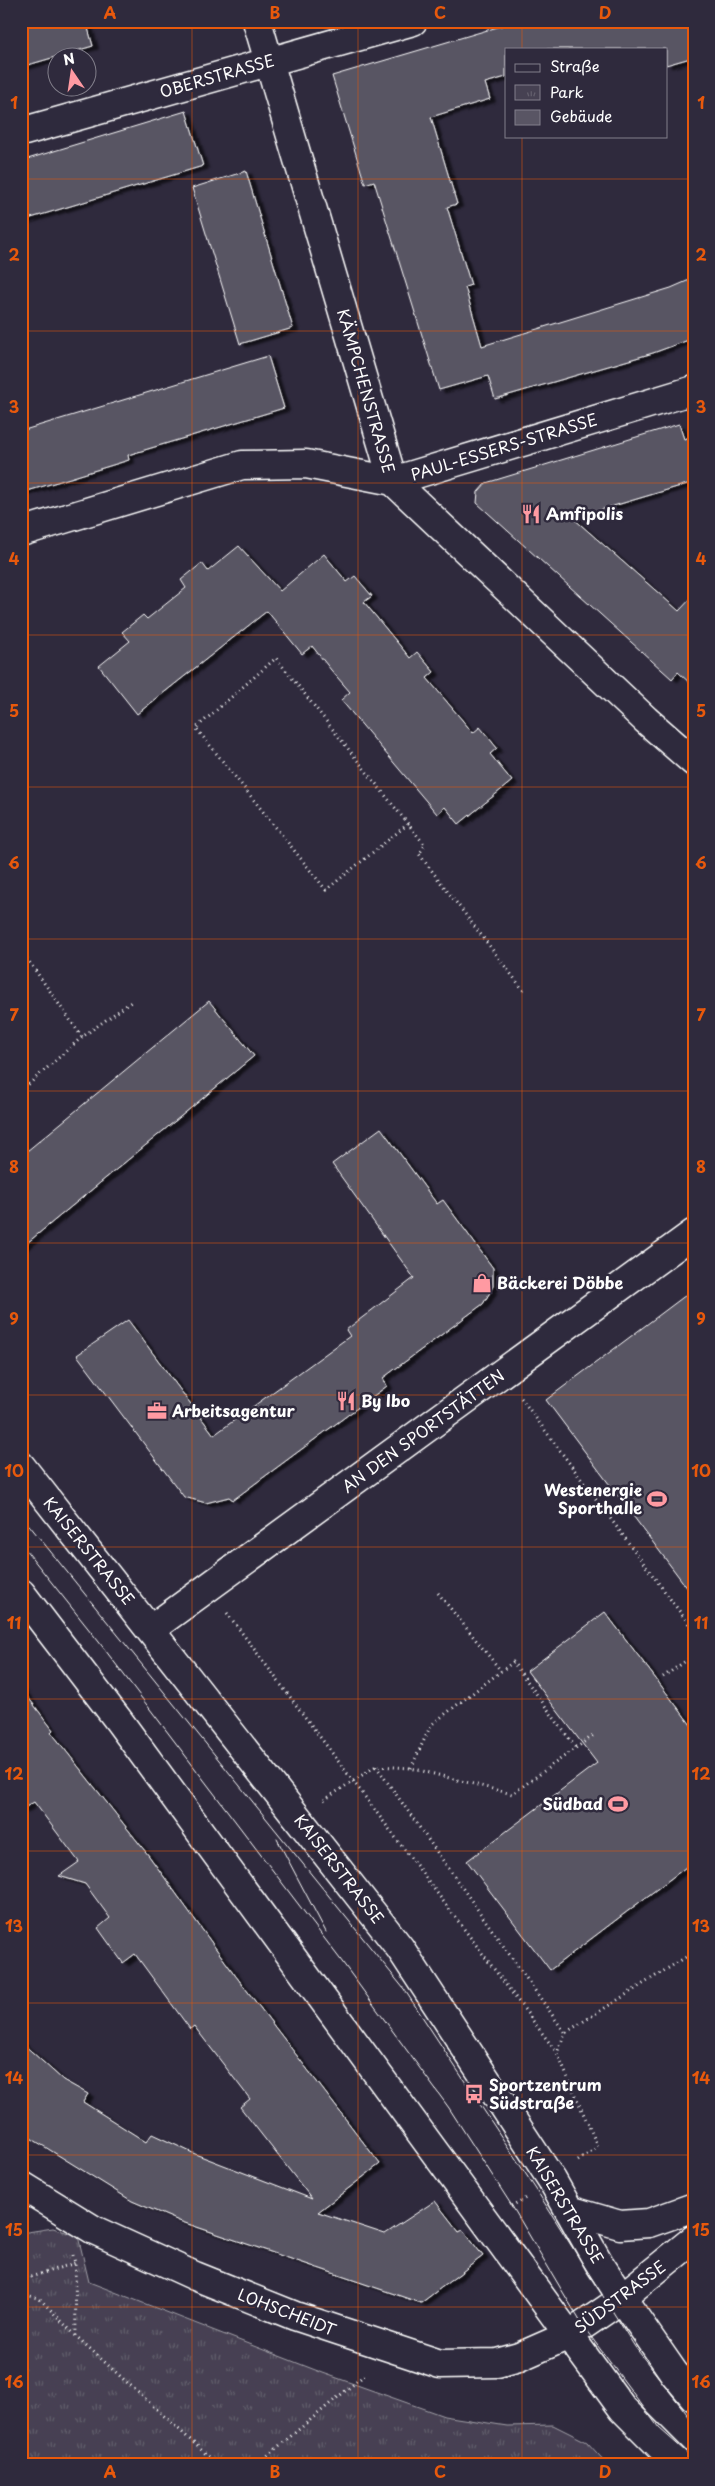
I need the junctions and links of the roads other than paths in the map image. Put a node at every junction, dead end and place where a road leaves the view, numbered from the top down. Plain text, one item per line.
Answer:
1 (257, 21) edge
2 (413, 21) edge
3 (269, 62) junction
4 (21, 132) edge
5 (694, 390) edge
6 (393, 481) junction
7 (21, 532) edge
8 (694, 762) edge
9 (694, 1233) edge
10 (21, 1466) edge
11 (21, 1593) edge
12 (151, 1629) junction
13 (21, 2186) edge
14 (694, 2206) edge
15 (569, 2210) junction
16 (694, 2238) edge
17 (622, 2298) junction
18 (569, 2335) junction
19 (694, 2397) edge
20 (679, 2465) edge

1 - 3 street, KÄMPCHENSTRASSE
2 - 3 street, OBERSTRASSE
3 - 4 street, OBERSTRASSE
3 - 6 street, KÄMPCHENSTRASSE
5 - 6 street, PAUL-ESSERS-STRASSE
6 - 7 street, PAUL-ESSERS-STRASSE
6 - 8 street, KÄMPCHENSTRASSE
9 - 12 street, AN DEN SPORTSTÄTTEN
10 - 12 street, KAISERSTRASSE
11 - 18 street
12 - 15 street, KAISERSTRASSE
13 - 18 street, LOHSCHEIDT
14 - 15 street
15 - 17 street, KAISERSTRASSE
16 - 17 street, SÜDSTRASSE
17 - 18 street, SÜDSTRASSE
17 - 19 street, KAISERSTRASSE
18 - 20 street

